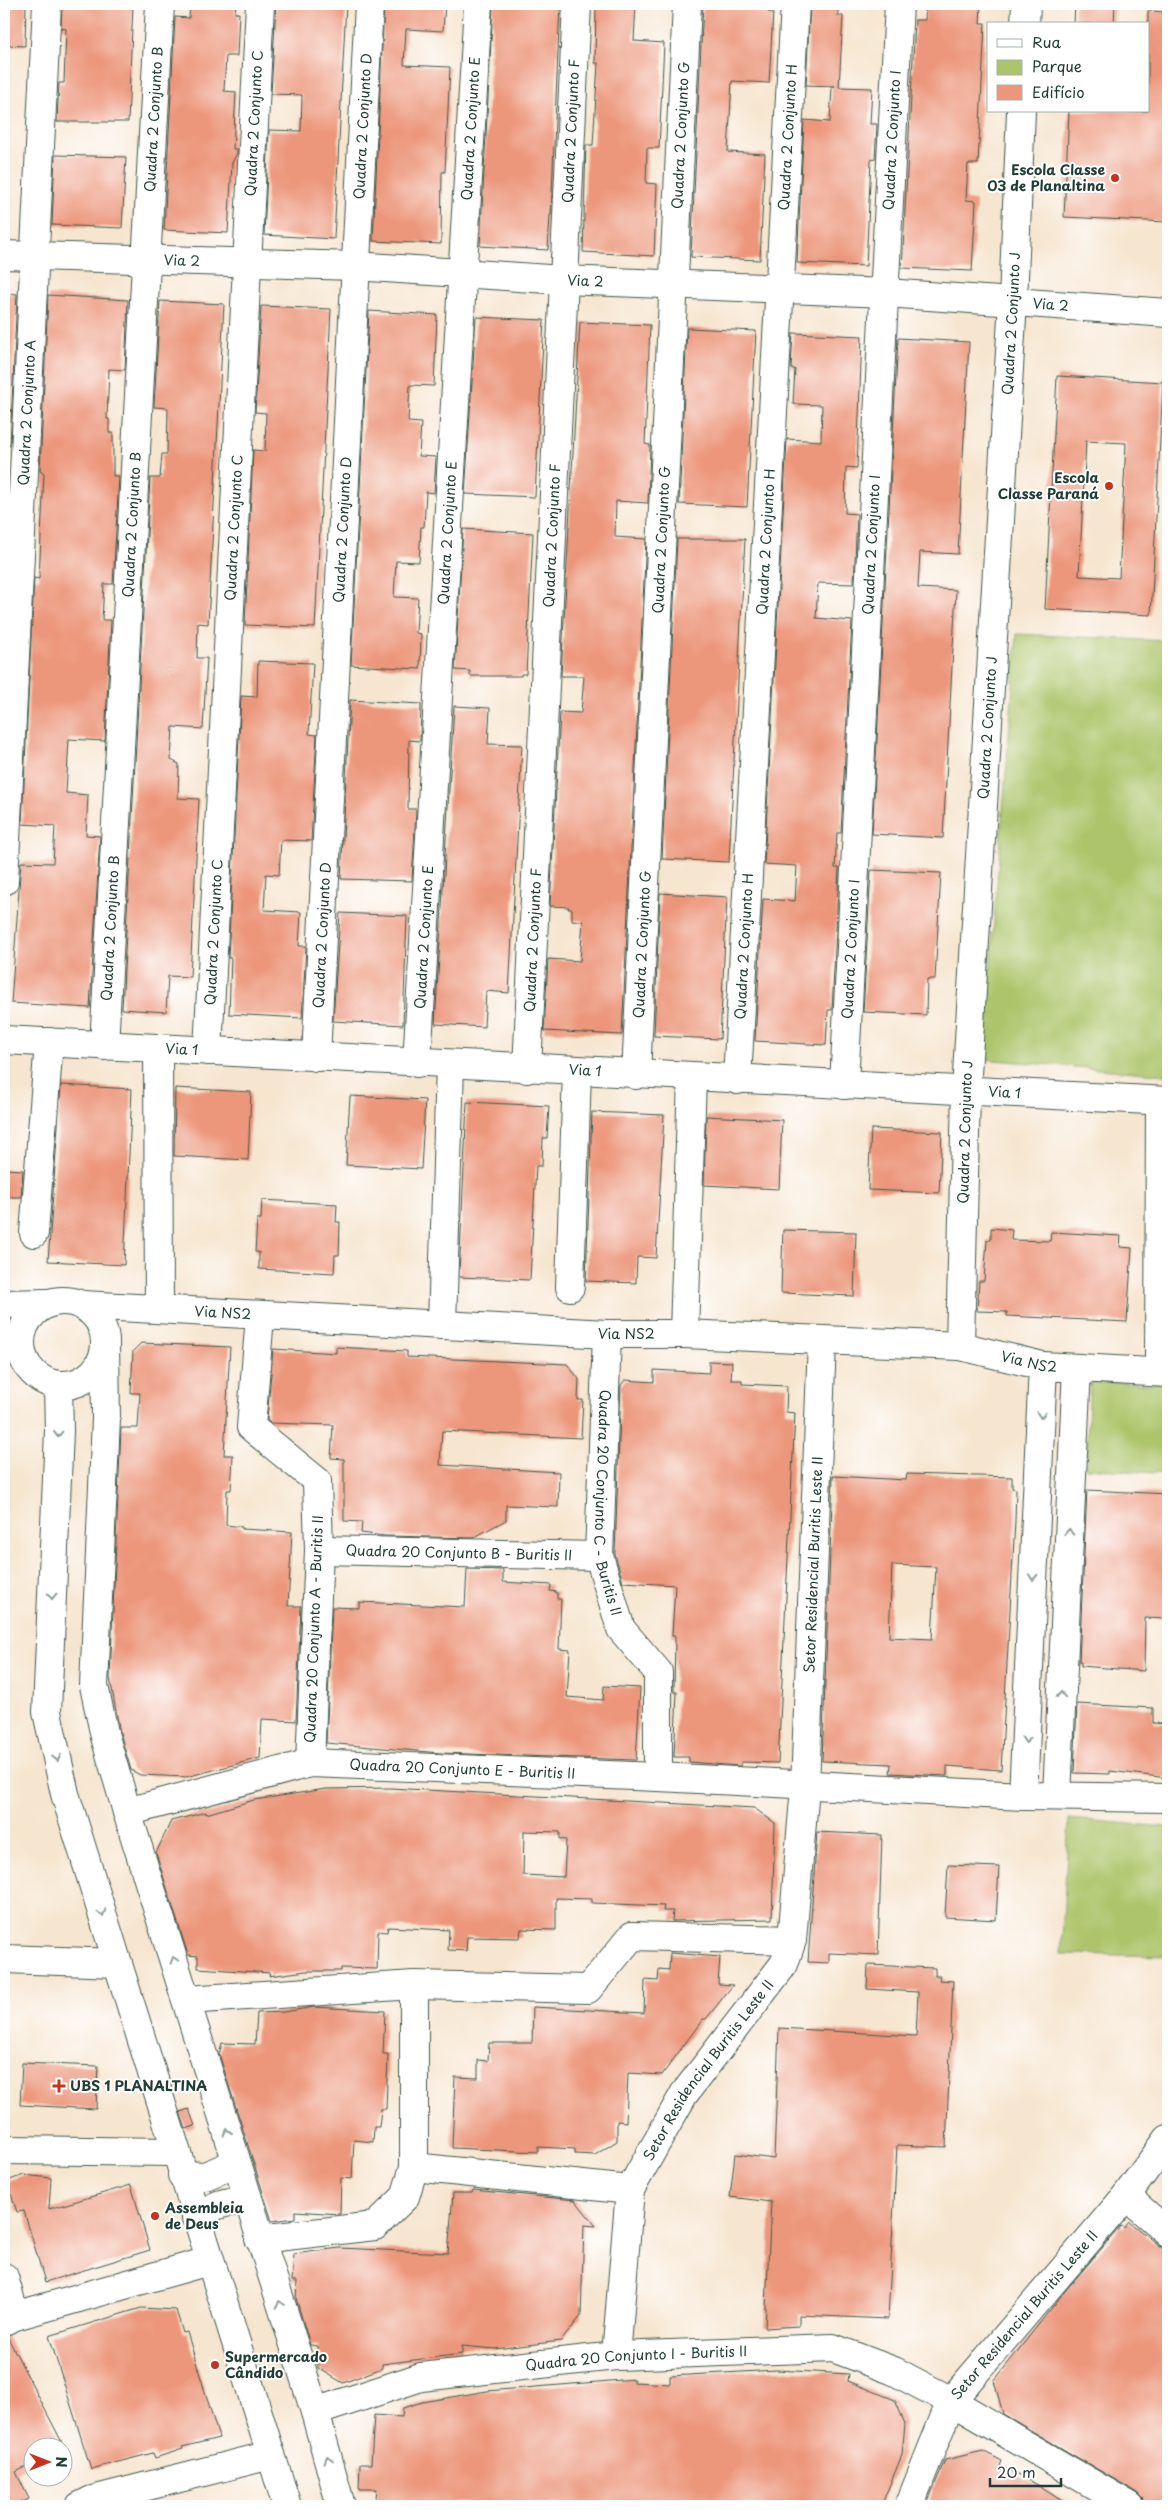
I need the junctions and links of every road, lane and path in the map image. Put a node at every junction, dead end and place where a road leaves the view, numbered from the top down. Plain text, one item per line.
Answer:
1 (47, 4) edge
2 (160, 4) edge
3 (260, 4) edge
4 (369, 4) edge
5 (478, 4) edge
6 (577, 4) edge
7 (688, 4) edge
8 (794, 4) edge
9 (899, 4) edge
10 (1026, 4) edge
11 (1025, 22) edge
12 (1021, 112) edge
13 (4, 255) edge
14 (34, 256) junction
15 (148, 260) junction
16 (247, 263) junction
17 (355, 266) junction
18 (464, 272) junction
19 (563, 280) junction
20 (674, 285) junction
21 (779, 287) junction
22 (886, 293) junction
23 (1014, 301) junction
24 (1168, 313) edge
25 (4, 881) edge
26 (4, 1040) edge
27 (49, 1042) junction
28 (104, 1046) junction
29 (158, 1048) junction
30 (208, 1051) junction
31 (316, 1057) junction
32 (418, 1063) junction
33 (450, 1064) junction
34 (526, 1069) junction
35 (577, 1071) junction
36 (636, 1075) junction
37 (692, 1078) junction
38 (737, 1080) junction
39 (844, 1085) junction
40 (966, 1091) junction
41 (1164, 1101) edge
42 (34, 1233) dead end
43 (570, 1287) dead end
44 (48, 1302) junction
45 (4, 1304) edge
46 (83, 1305) junction
47 (159, 1308) junction
48 (260, 1316) junction
49 (442, 1325) junction
50 (607, 1334) junction
51 (684, 1334) junction
52 (822, 1341) junction
53 (105, 1342) junction
54 (960, 1346) junction
55 (15, 1366) edge
56 (1043, 1366) junction
57 (1077, 1368) junction
58 (1163, 1372) edge
59 (58, 1385) junction
60 (319, 1550) junction
61 (599, 1556) junction
62 (310, 1763) junction
63 (658, 1778) junction
64 (805, 1787) junction
65 (1023, 1796) junction
66 (1057, 1796) junction
67 (1168, 1798) edge
68 (127, 1812) junction
69 (792, 1940) junction
70 (4, 1959) edge
71 (118, 1963) junction
72 (414, 1985) junction
73 (187, 2000) junction
74 (1168, 2139) edge
75 (4, 2150) edge
76 (178, 2163) junction
77 (236, 2163) junction
78 (414, 2167) junction
79 (630, 2190) junction
80 (1126, 2196) junction
81 (248, 2202) junction
82 (196, 2218) junction
83 (1168, 2233) edge
84 (259, 2240) junction
85 (210, 2261) junction
86 (4, 2277) edge
87 (9, 2318) edge
88 (616, 2356) junction
89 (951, 2401) junction
90 (315, 2412) junction
91 (271, 2455) junction
92 (89, 2504) edge
93 (287, 2506) edge
94 (341, 2506) edge
95 (909, 2506) edge
96 (1130, 2506) edge

1 - 14 street, Quadra 2 Conjunto A
2 - 15 street, Quadra 2 Conjunto B
3 - 16 street, Quadra 2 Conjunto C
4 - 17 street, Quadra 2 Conjunto D
5 - 18 street, Quadra 2 Conjunto E
6 - 19 street, Quadra 2 Conjunto F
7 - 20 street, Quadra 2 Conjunto G
8 - 21 street, Quadra 2 Conjunto H
9 - 22 street, Quadra 2 Conjunto I
10 - 11 street
12 - 23 street, Quadra 2 Conjunto J
13 - 14 street, Via 2
14 - 15 street, Via 2
14 - 25 street, Quadra 2 Conjunto A
15 - 16 street, Via 2
15 - 28 street, Quadra 2 Conjunto B
16 - 17 street, Via 2
16 - 30 street, Quadra 2 Conjunto C
17 - 18 street, Via 2
17 - 31 street, Quadra 2 Conjunto D
18 - 19 street, Via 2
18 - 32 street, Quadra 2 Conjunto E
19 - 20 street, Via 2
19 - 34 street, Quadra 2 Conjunto F
20 - 21 street, Via 2
20 - 36 street, Quadra 2 Conjunto G
21 - 22 street, Via 2
21 - 38 street, Quadra 2 Conjunto H
22 - 23 street, Via 2
22 - 39 street, Quadra 2 Conjunto I
23 - 24 street, Via 2
23 - 40 street, Quadra 2 Conjunto J
26 - 27 street, Via 1
27 - 28 street, Via 1
27 - 42 street
28 - 29 street, Via 1
29 - 30 street, Via 1
29 - 47 street
30 - 31 street, Via 1
31 - 32 street, Via 1
32 - 33 street, Via 1
33 - 34 street, Via 1
33 - 49 street
34 - 35 street, Via 1
35 - 36 street, Via 1
35 - 43 street
36 - 37 street, Via 1
37 - 38 street, Via 1
37 - 51 street
38 - 39 street, Via 1
39 - 40 street, Via 1
40 - 41 street, Via 1
40 - 54 street, Quadra 2 Conjunto J
41 - 58 street
44 - 45 street
44 - 46 street
44 - 55 street
46 - 47 street, Via NS2
46 - 53 street
47 - 48 street, Via NS2
48 - 49 street, Via NS2
48 - 60 street, Quadra 20 Conjunto A - Buritis II
49 - 50 street, Via NS2
50 - 51 street, Via NS2
50 - 61 street, Quadra 20 Conjunto C - Buritis II
51 - 52 street, Via NS2
52 - 54 street, Via NS2
52 - 64 street, Setor Residencial Buritis Leste II
53 - 59 street
53 - 68 street
54 - 56 street, Via NS2
55 - 59 street
56 - 57 street, Via NS2
56 -> 65 street
57 - 58 street, Via NS2
66 -> 57 street
59 -> 71 street
60 - 61 street, Quadra 20 Conjunto B - Buritis II
60 - 62 street, Quadra 20 Conjunto A - Buritis II
61 - 63 street, Quadra 20 Conjunto C - Buritis II
62 - 63 street, Quadra 20 Conjunto E - Buritis II
62 - 68 street, Quadra 20 Conjunto E - Buritis II
63 - 64 street, Quadra 20 Conjunto E - Buritis II
64 - 65 street
64 - 69 street, Setor Residencial Buritis Leste II
65 - 66 street
66 - 67 street
73 -> 68 street
69 - 72 street
69 - 79 street, Setor Residencial Buritis Leste II
70 - 71 street
71 - 76 street
72 - 73 street
72 - 78 street
77 -> 73 street
74 - 80 street, Setor Residencial Buritis Leste II
75 - 76 street
76 - 77 street
76 - 82 street
77 - 81 street
78 - 79 street
78 - 84 street
79 - 88 street, Setor Residencial Buritis Leste II
80 - 83 street
80 - 89 street, Setor Residencial Buritis Leste II
81 - 82 street
81 - 84 street
82 - 85 street
90 -> 84 street
85 - 87 street
85 - 91 street
86 - 87 street
88 - 89 street, Quadra 20 Conjunto I - Buritis II
88 - 90 street, Quadra 20 Conjunto I - Buritis II
89 - 95 street, Setor Residencial Buritis Leste II
89 - 96 street, Quadra 20 Conjunto I - Buritis II
94 -> 90 street
91 - 92 street
91 - 93 street

